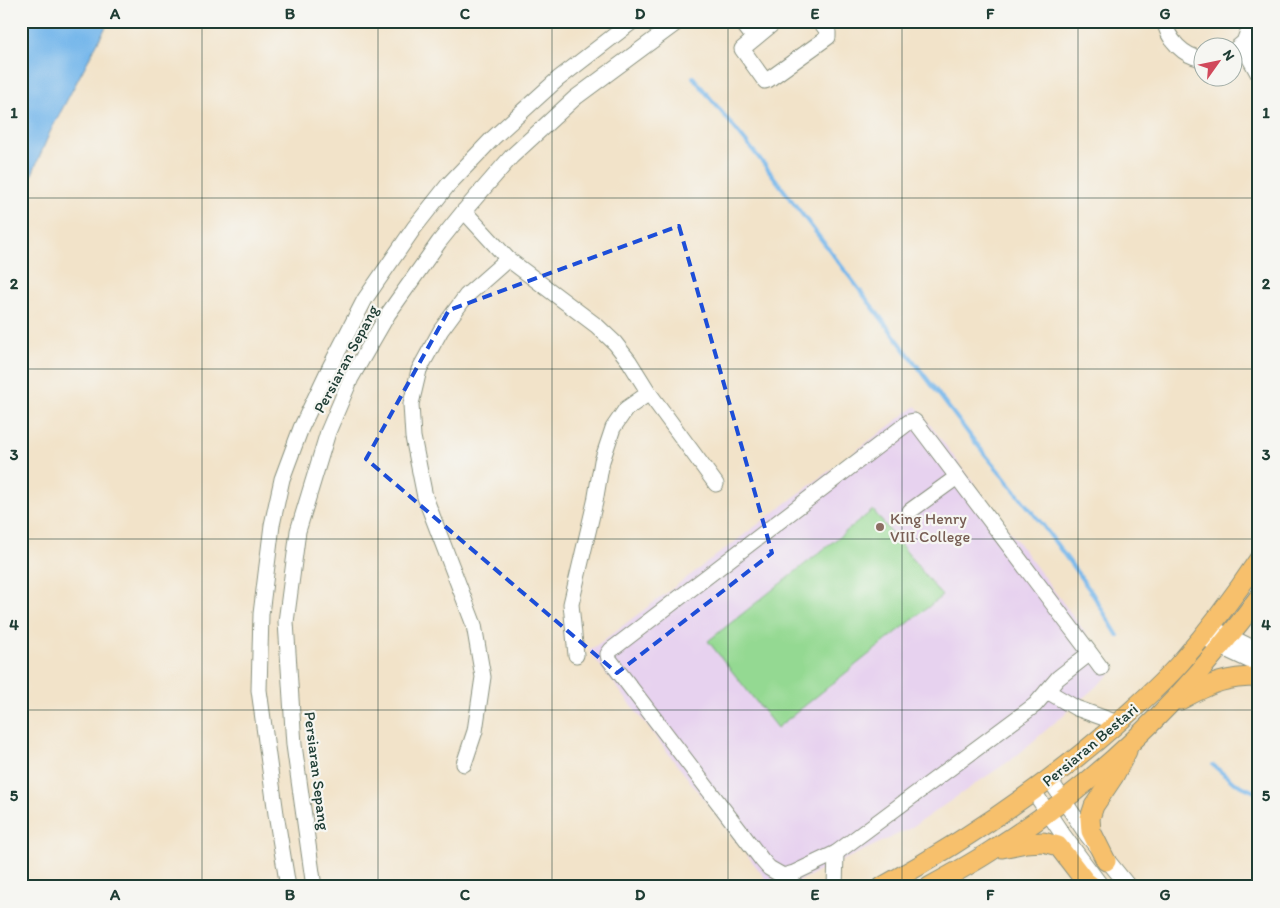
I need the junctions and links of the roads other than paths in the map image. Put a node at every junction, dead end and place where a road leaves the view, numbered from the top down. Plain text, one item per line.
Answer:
1 (633, 21) edge
2 (678, 21) edge
3 (741, 21) edge
4 (820, 21) edge
5 (1165, 21) edge
6 (1252, 21) edge
7 (764, 27) edge
8 (1244, 42) joint
9 (1192, 55) edge
10 (1242, 64) edge
11 (1259, 76) edge
12 (464, 211) junction
13 (508, 259) junction
14 (649, 392) junction
15 (957, 477) junction
16 (716, 484) dead end
17 (910, 511) dead end
18 (1259, 559) edge
19 (1259, 597) edge
20 (1206, 631) junction
21 (1225, 642) junction
22 (1259, 651) edge
23 (1090, 653) junction
24 (576, 655) dead end
25 (1259, 665) edge
26 (1101, 668) dead end
27 (1259, 677) edge
28 (1047, 691) junction
29 (1170, 704) junction
30 (1118, 723) junction
31 (1131, 742) junction
32 (464, 764) dead end
33 (1050, 780) junction
34 (1034, 792) junction
35 (1063, 800) junction
36 (1048, 812) junction
37 (994, 849) junction
38 (836, 853) junction
39 (1106, 861) junction
40 (288, 887) edge
41 (314, 887) edge
42 (835, 887) edge
43 (882, 887) edge
44 (929, 887) edge
45 (1093, 887) edge
46 (1102, 887) edge
47 (1129, 887) edge

1 - 40 street, Persiaran Sepang
2 - 12 street, Persiaran Sepang
3 - 7 street
4 - 7 street
5 - 9 street
6 - 8 street
8 - 11 street
10 - 11 street
12 - 13 street
12 - 41 street, Persiaran Sepang
13 - 14 street
13 - 32 street
14 - 16 street
14 - 24 street
15 - 17 street
15 - 23 street
15 - 38 street
18 - 20 main road, Persiaran Bestari
19 - 21 main road, Persiaran Bestari
20 - 21 street
20 - 30 main road, Persiaran Bestari
21 - 22 street
21 - 25 street
21 - 29 main road, Persiaran Bestari
23 - 26 street
23 - 28 street
27 - 29 main road
28 - 30 street
28 - 38 street
29 - 31 main road, Persiaran Bestari
30 - 33 main road, Persiaran Bestari
31 - 35 main road, Persiaran Bestari
31 - 39 main road
33 - 34 main road, Persiaran Bestari
33 - 35 street
34 - 36 street
34 - 43 main road, Persiaran Bestari
35 - 36 main road, Persiaran Bestari
35 - 39 street
36 - 37 main road, Persiaran Bestari
36 - 46 street
37 - 44 main road, Persiaran Bestari
37 - 45 main road
38 - 42 street
39 - 47 street

